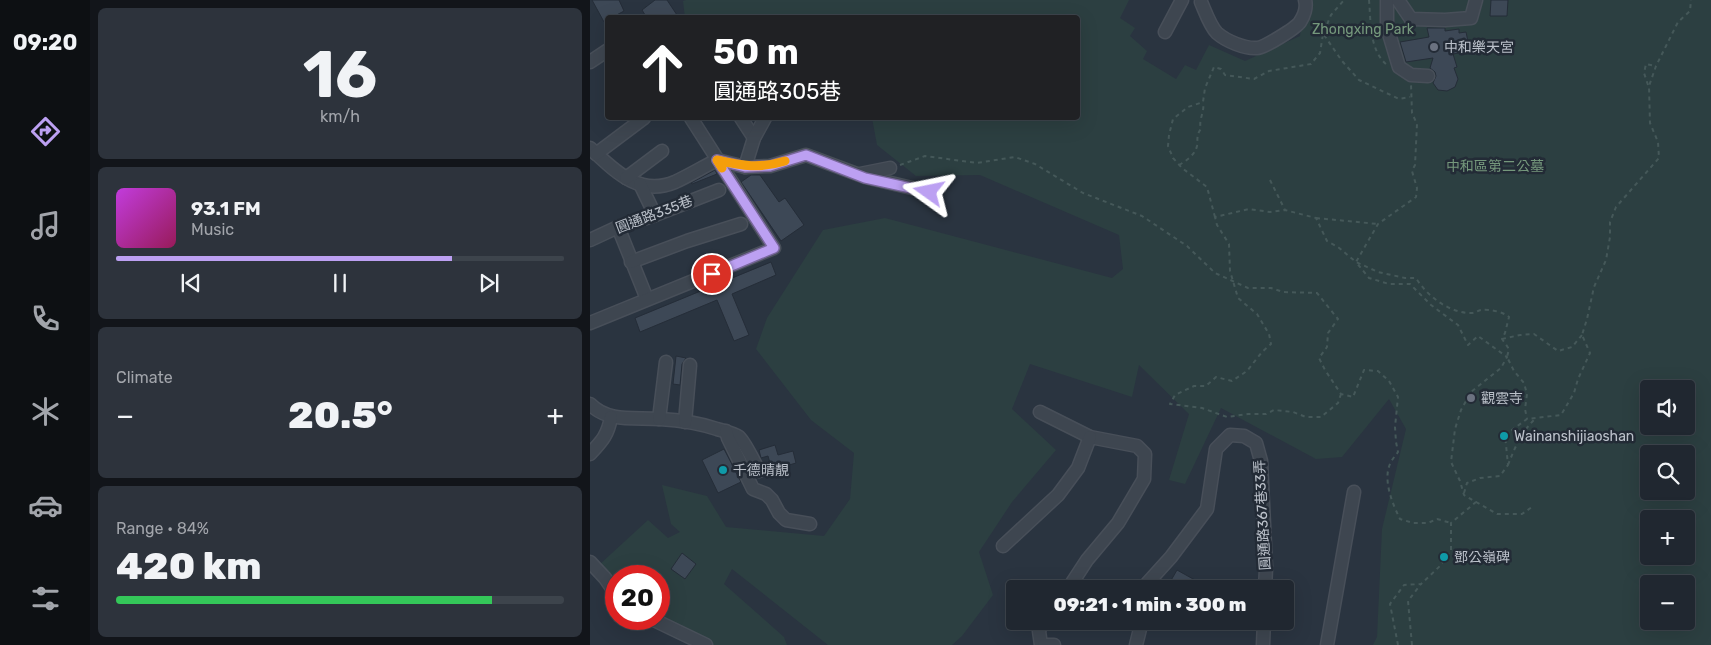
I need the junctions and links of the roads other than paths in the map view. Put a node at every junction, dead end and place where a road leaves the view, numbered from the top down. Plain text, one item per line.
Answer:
1 (1182, 0) edge
2 (1305, 0) edge
3 (1387, 0) edge
4 (1398, 0) edge
5 (1476, 0) edge
6 (1201, 2) dead end
7 (1165, 32) dead end
8 (605, 52) edge
9 (590, 62) edge
10 (1428, 76) dead end
11 (641, 120) edge
12 (692, 120) edge
13 (742, 120) edge
14 (764, 120) edge
15 (754, 138) junction
16 (593, 151) edge
17 (662, 151) dead end
18 (717, 160) junction
19 (745, 167) junction
20 (890, 168) road end
21 (861, 176) junction
22 (626, 178) junction
23 (640, 184) junction
24 (719, 190) dead end
25 (929, 192) dead end
26 (654, 215) junction
27 (741, 224) dead end
28 (618, 227) junction
29 (590, 240) edge
30 (631, 262) junction
31 (647, 299) junction
32 (590, 323) edge
33 (666, 362) dead end
34 (690, 365) dead end
35 (590, 404) edge
36 (1040, 412) dead end
37 (611, 417) junction
38 (659, 418) junction
39 (685, 422) junction
40 (726, 431) junction
41 (1090, 437) junction
42 (590, 454) edge
43 (759, 470) dead end
44 (1354, 492) dead end
45 (810, 524) dead end
46 (1003, 546) dead end
47 (590, 562) edge
48 (605, 578) edge
49 (1074, 580) edge
50 (1150, 580) edge
51 (1265, 580) edge
52 (670, 628) edge
53 (1039, 630) edge
54 (1140, 630) edge
55 (1264, 630) edge
56 (706, 645) edge
57 (1042, 645) edge
58 (1054, 645) edge
59 (1136, 645) edge
60 (1263, 645) edge
61 (1327, 645) edge

1 - 7 street
2 - 6 street
3 - 10 street
4 - 5 street
8 - 9 street
11 - 16 street
12 - 18 street
13 - 15 street
14 - 15 street
15 - 19 street
16 - 22 street
17 - 22 street
18 - 19 street
18 - 23 street
18 - 31 street
19 - 21 street
20 - 21 street
21 - 25 street
22 - 23 street
23 - 26 street
24 - 26 street, 圓通路335巷
26 - 28 street, 圓通路335巷
27 - 30 street
28 - 29 street, 圓通路335巷
28 - 30 street
30 - 31 street
31 - 32 street
33 - 38 street
34 - 39 street
35 - 37 street
36 - 41 street
37 - 38 street
37 - 42 street
38 - 39 street
39 - 40 street
40 - 43 street
40 - 45 street
41 - 46 street
41 - 49 street
44 - 61 street
47 - 48 street
50 - 51 street, 圓通路367巷33弄
52 - 56 street
53 - 57 street
54 - 59 street
55 - 60 street
57 - 58 street

